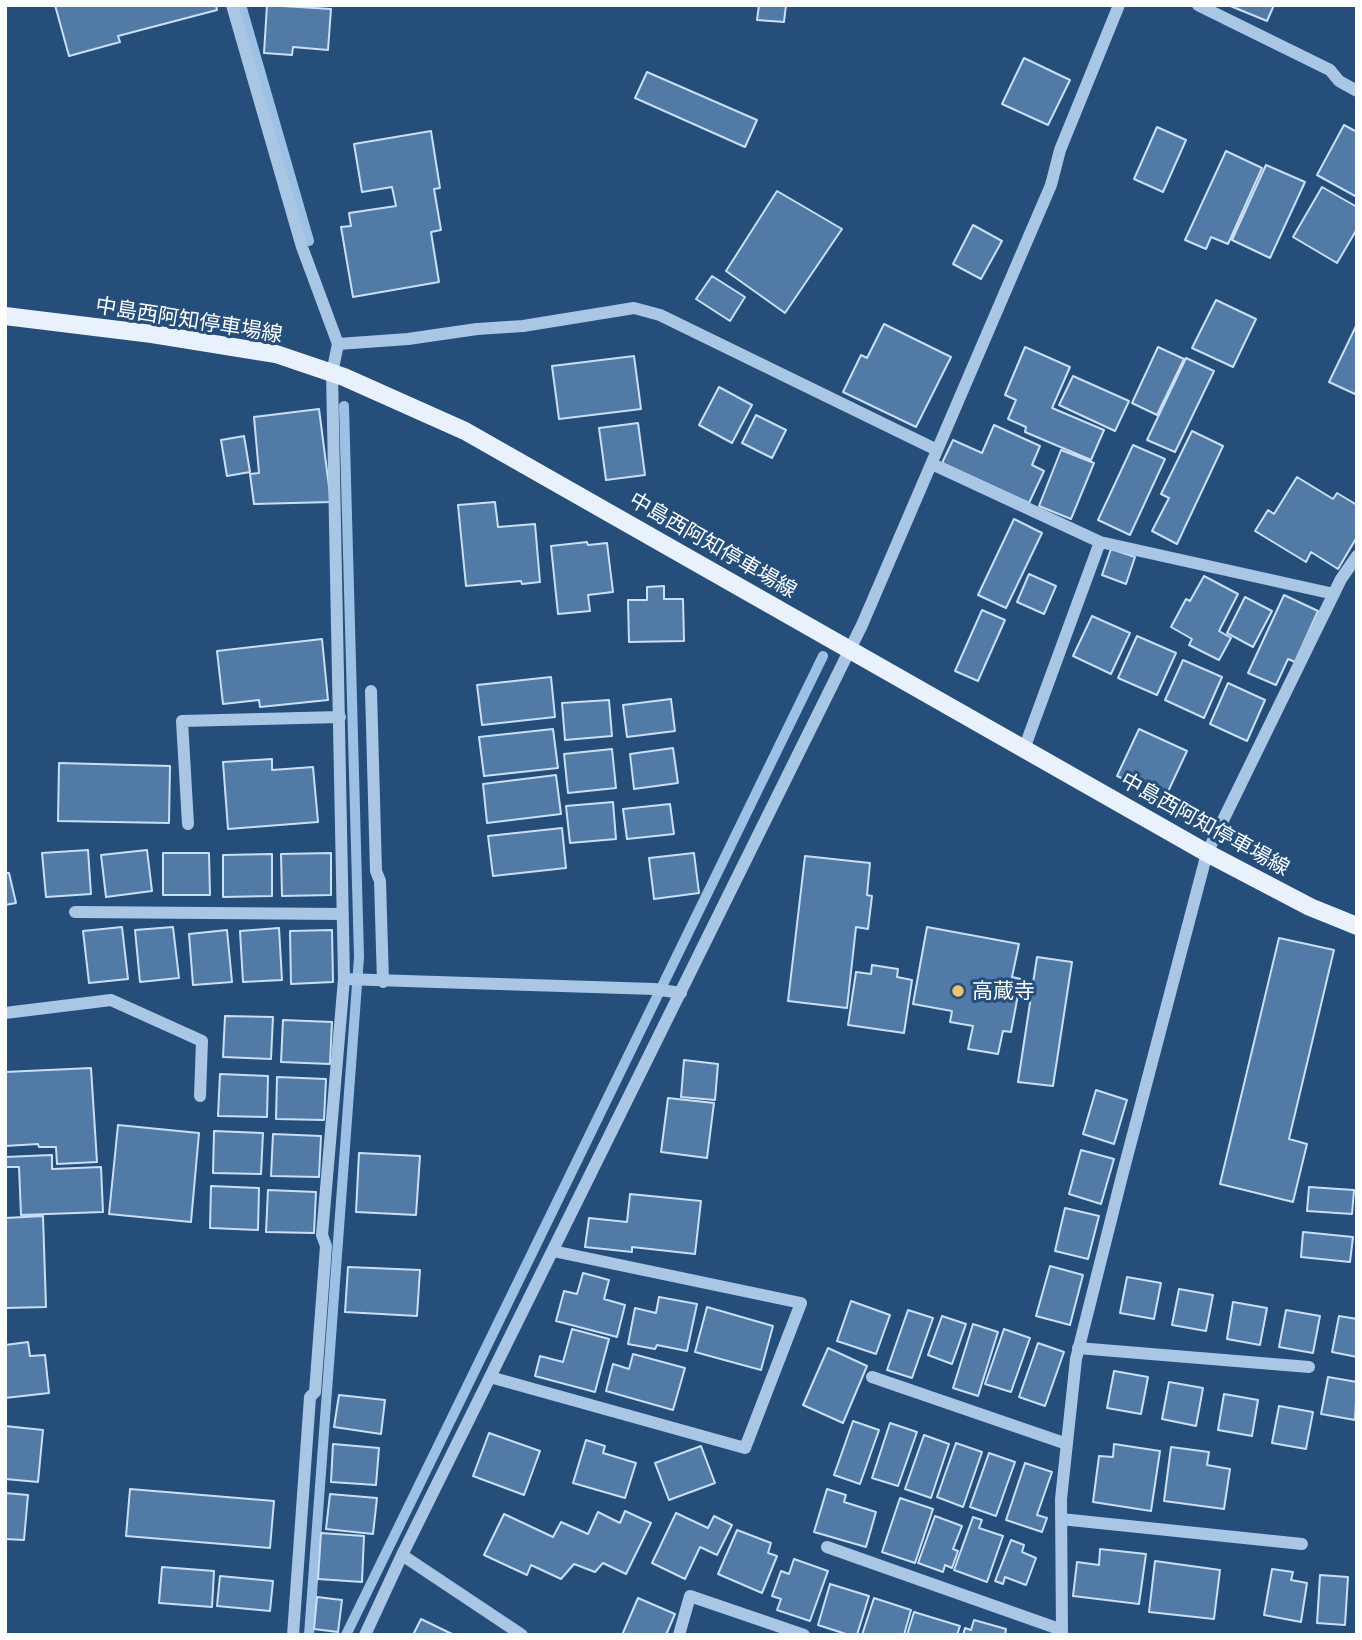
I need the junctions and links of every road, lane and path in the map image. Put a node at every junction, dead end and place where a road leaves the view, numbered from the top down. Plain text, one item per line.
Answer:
1 (232, 5) edge
2 (1119, 5) edge
3 (1198, 5) edge
4 (1357, 91) edge
5 (5, 316) edge
6 (338, 344) junction
7 (331, 373) junction
8 (927, 444) junction
9 (932, 464) junction
10 (1100, 542) junction
11 (1357, 556) edge
12 (1334, 594) junction
13 (849, 649) junction
14 (371, 691) dead end
15 (340, 717) junction
16 (1024, 749) junction
17 (188, 824) dead end
18 (1207, 853) junction
19 (75, 912) dead end
20 (343, 914) junction
21 (1357, 926) edge
22 (355, 980) junction
23 (383, 982) junction
24 (675, 992) junction
25 (5, 1013) edge
26 (200, 1096) dead end
27 (553, 1251) junction
28 (1078, 1348) junction
29 (1309, 1367) dead end
30 (490, 1377) junction
31 (872, 1377) dead end
32 (1067, 1444) junction
33 (1061, 1519) junction
34 (1301, 1544) dead end
35 (827, 1547) dead end
36 (402, 1555) junction
37 (1062, 1632) edge
38 (293, 1635) edge
39 (365, 1635) edge
40 (522, 1635) edge
41 (679, 1635) edge
42 (804, 1635) edge

1 - 6 street
2 - 8 street
3 - 4 street
5 - 7 main road, 中島西阿知停車場線
6 - 7 street
6 - 8 street
7 - 13 main road, 中島西阿知停車場線
7 - 15 street
8 - 9 street
9 - 10 street
9 - 13 street
10 - 12 street
10 - 16 street
11 - 12 street
12 - 18 street
13 - 16 main road, 中島西阿知停車場線
13 - 24 street
14 - 23 street
15 - 17 street
15 - 20 street
16 - 18 main road, 中島西阿知停車場線
18 - 21 main road, 中島西阿知停車場線
18 - 28 street
19 - 20 street
20 - 22 street
22 - 23 street
22 - 38 street
23 - 24 street
24 - 27 street
25 - 26 street
27 - 30 street
27 - 30 street
28 - 29 street
28 - 32 street
30 - 36 street
31 - 32 street
32 - 33 street
33 - 34 street
33 - 37 street
35 - 37 street
36 - 39 street
36 - 40 street
41 - 42 street

